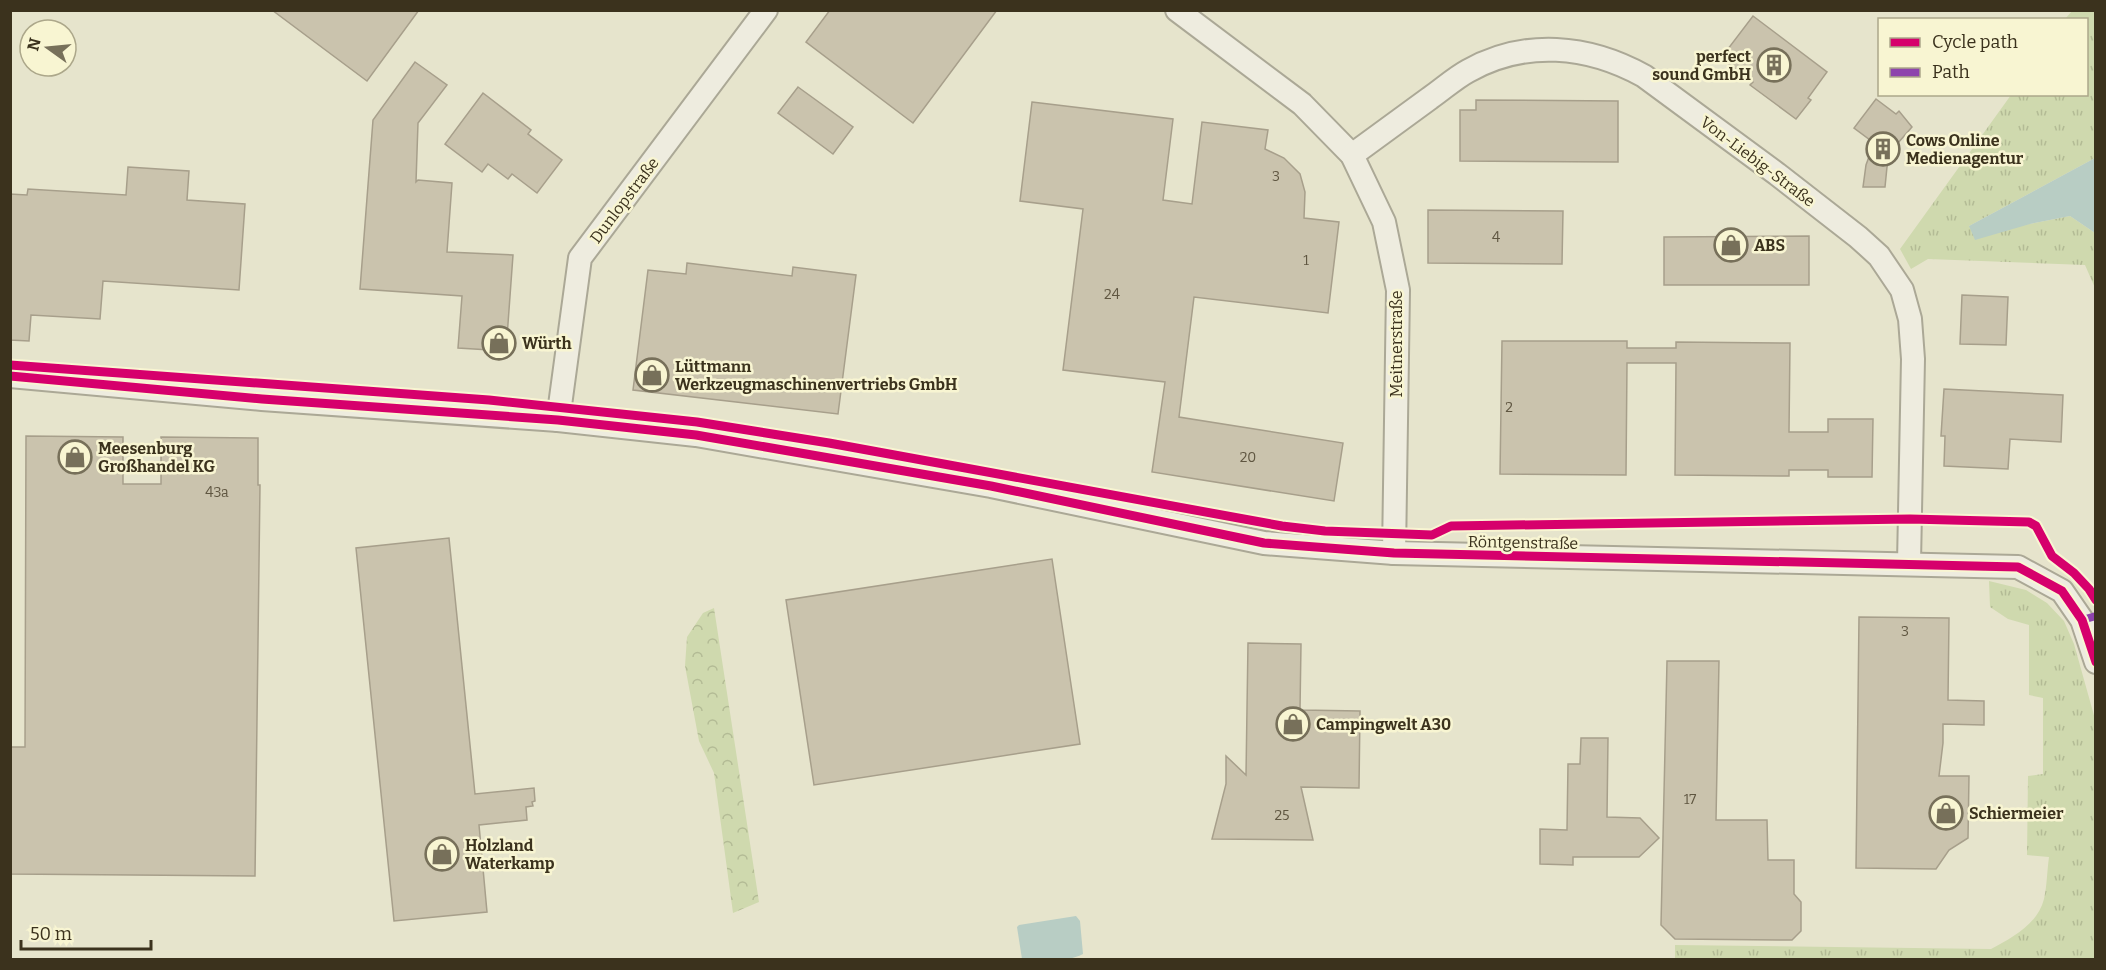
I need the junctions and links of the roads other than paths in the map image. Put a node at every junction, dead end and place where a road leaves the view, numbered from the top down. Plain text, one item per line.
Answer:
1 (766, 10) edge
2 (1177, 10) edge
3 (1352, 154) junction
4 (10, 376) edge
5 (558, 420) junction
6 (1394, 554) junction
7 (1909, 563) junction
8 (2096, 662) edge

1 - 5 street, Dunlopstraße
2 - 3 street, Meitnerstraße
3 - 6 street, Meitnerstraße
3 - 7 street, Von-Liebig-Straße
4 - 5 street, Röntgenstraße
5 - 6 street, Röntgenstraße
6 - 7 street, Röntgenstraße
7 - 8 street, Röntgenstraße

